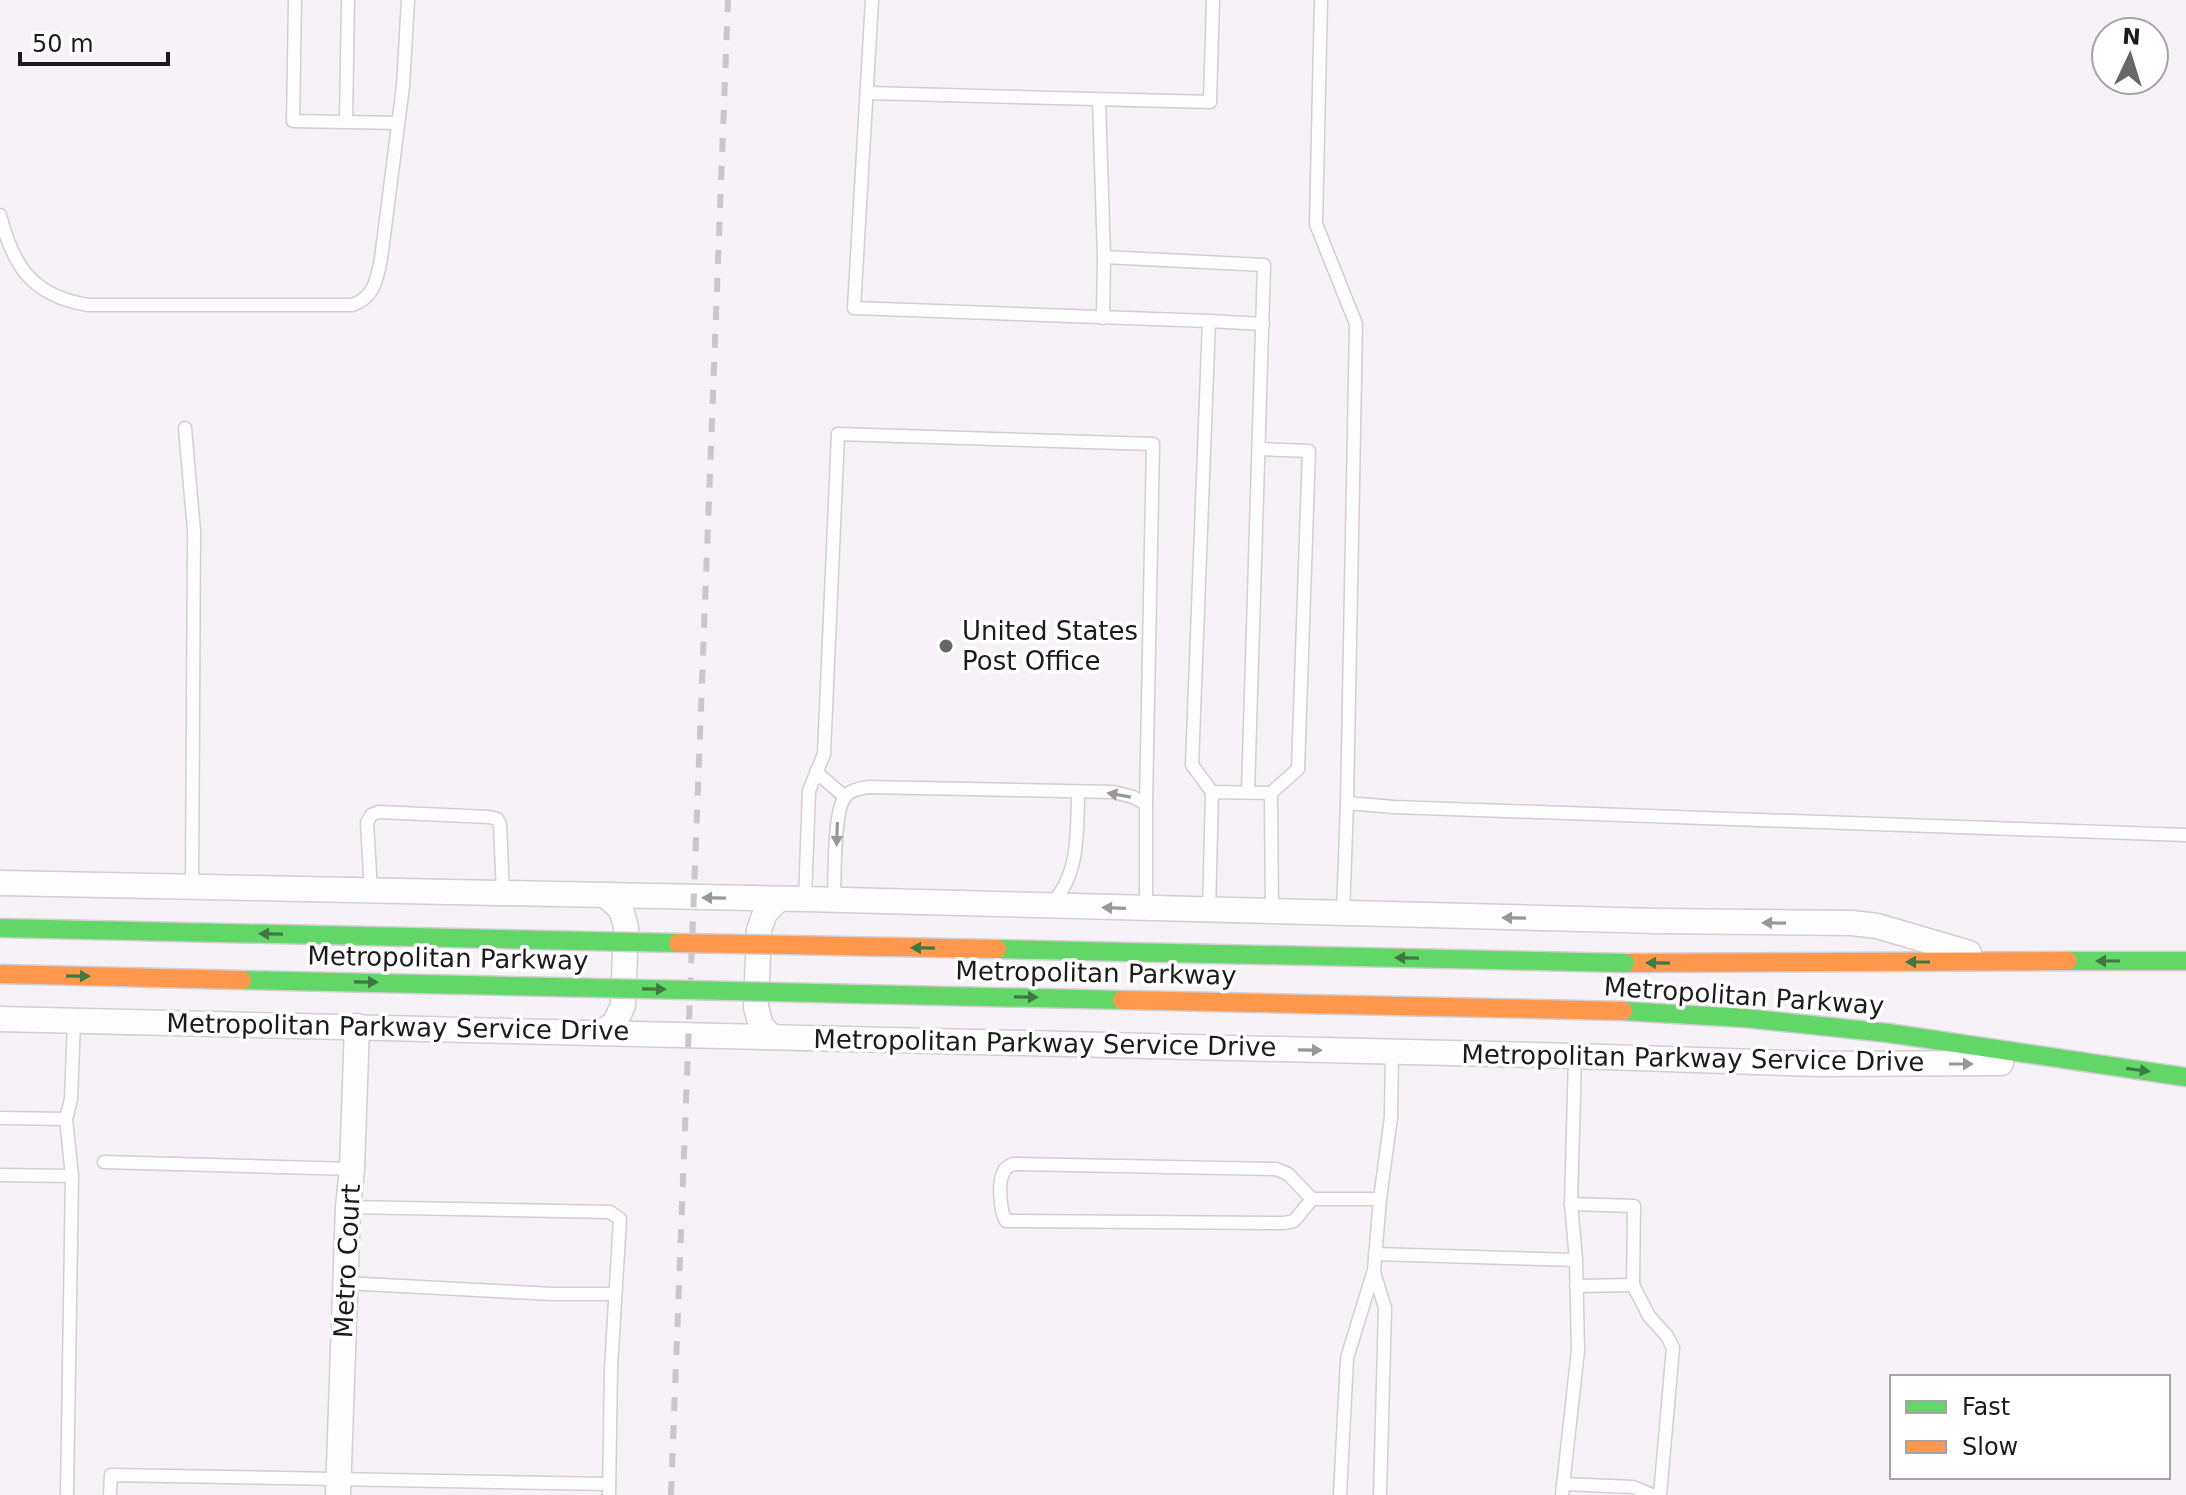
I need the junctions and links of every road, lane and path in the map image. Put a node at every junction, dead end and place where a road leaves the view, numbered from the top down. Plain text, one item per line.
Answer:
1 (295, 0) edge
2 (348, 0) edge
3 (408, 0) edge
4 (872, 0) edge
5 (1213, 0) edge
6 (1321, 0) edge
7 (868, 93) junction
8 (1099, 100) junction
9 (346, 121) junction
10 (398, 123) junction
11 (0, 215) edge
12 (1104, 257) junction
13 (1103, 318) junction
14 (1209, 321) junction
15 (1263, 324) junction
16 (185, 428) dead end
17 (1259, 449) junction
18 (816, 772) junction
19 (1078, 792) junction
20 (1212, 792) junction
21 (1248, 792) junction
22 (1271, 793) junction
23 (845, 797) junction
24 (1347, 803) junction
25 (1146, 804) junction
26 (2186, 835) edge
27 (0, 883) edge
28 (192, 887) junction
29 (371, 891) junction
30 (503, 894) junction
31 (606, 896) junction
32 (779, 899) junction
33 (805, 899) junction
34 (834, 900) junction
35 (1049, 906) junction
36 (1146, 909) junction
37 (1209, 911) junction
38 (1272, 912) junction
39 (1343, 914) junction
40 (0, 928) edge
41 (2186, 961) edge
42 (1996, 962) junction
43 (0, 974) edge
44 (0, 1019) edge
45 (74, 1021) junction
46 (357, 1026) junction
47 (602, 1032) junction
48 (771, 1036) junction
49 (1392, 1052) junction
50 (1575, 1056) junction
51 (2091, 1063) junction
52 (2186, 1077) edge
53 (0, 1118) edge
54 (66, 1119) junction
55 (104, 1162) dead end
56 (352, 1169) junction
57 (0, 1175) edge
58 (72, 1176) junction
59 (1312, 1199) junction
60 (1380, 1199) junction
61 (1571, 1204) junction
62 (348, 1207) junction
63 (1375, 1254) junction
64 (1576, 1260) junction
65 (1374, 1270) junction
66 (345, 1283) junction
67 (1633, 1285) junction
68 (1576, 1286) junction
69 (615, 1294) junction
70 (338, 1487) edge
71 (609, 1489) edge
72 (1563, 1490) edge
73 (67, 1495) edge
74 (110, 1495) edge
75 (1340, 1495) edge
76 (1380, 1495) edge
77 (1652, 1495) edge
78 (1660, 1495) edge

1 - 9 lane
2 - 9 lane
3 - 10 lane
4 - 7 lane
5 - 8 lane
6 - 24 lane
7 - 8 lane
7 - 13 lane
8 - 12 lane
9 - 10 lane
10 - 11 lane
12 - 13 lane
12 - 15 lane
13 - 14 lane
14 - 15 lane
14 - 20 lane
15 - 17 lane
16 - 28 lane
17 - 21 lane
17 - 22 lane
18 - 23 lane
18 - 25 lane
18 - 33 lane
19 - 23 lane
25 -> 19 lane
19 - 35 lane
20 - 21 lane
20 - 37 lane
21 - 22 lane
22 - 38 lane
23 -> 34 lane
24 - 26 lane
24 - 39 lane
25 - 36 lane
27 - 28 street
28 - 29 street
29 - 30 street
29 - 30 lane
30 - 31 street
32 -> 31 street
31 - 47 street
32 - 33 street
32 - 48 street
33 - 34 street
34 - 35 street
36 -> 35 street
36 - 37 street
37 - 38 street
38 - 39 street
42 -> 39 street
42 -> 40 main road, Metropolitan Parkway, bridge
41 -> 42 main road, Metropolitan Parkway
43 -> 51 main road, Metropolitan Parkway, bridge
44 - 45 street, Metropolitan Parkway Service Drive
45 - 46 street, Metropolitan Parkway Service Drive
45 - 54 lane
46 - 47 street, Metropolitan Parkway Service Drive
46 - 56 street, Metro Court
47 - 48 street, Metropolitan Parkway Service Drive
48 -> 49 street, Metropolitan Parkway Service Drive
49 - 50 street, Metropolitan Parkway Service Drive
49 - 60 lane
50 -> 51 street, Metropolitan Parkway Service Drive
50 - 61 lane
51 -> 52 main road, Metropolitan Parkway
53 - 54 lane
54 - 58 lane
55 - 56 lane
56 - 62 street, Metro Court
57 - 58 lane
58 - 73 lane
59 - 59 lane
59 - 60 lane
60 - 63 lane
61 - 64 lane
61 - 67 lane
62 - 66 street, Metro Court
62 - 69 lane
63 - 64 lane
63 - 65 lane
64 - 68 lane
65 - 75 lane
65 - 76 lane
66 - 69 lane
66 - 70 street, Metro Court
67 - 68 lane
67 - 78 lane
68 - 72 lane
69 - 71 lane
70 - 71 lane
70 - 74 lane
72 - 77 lane

